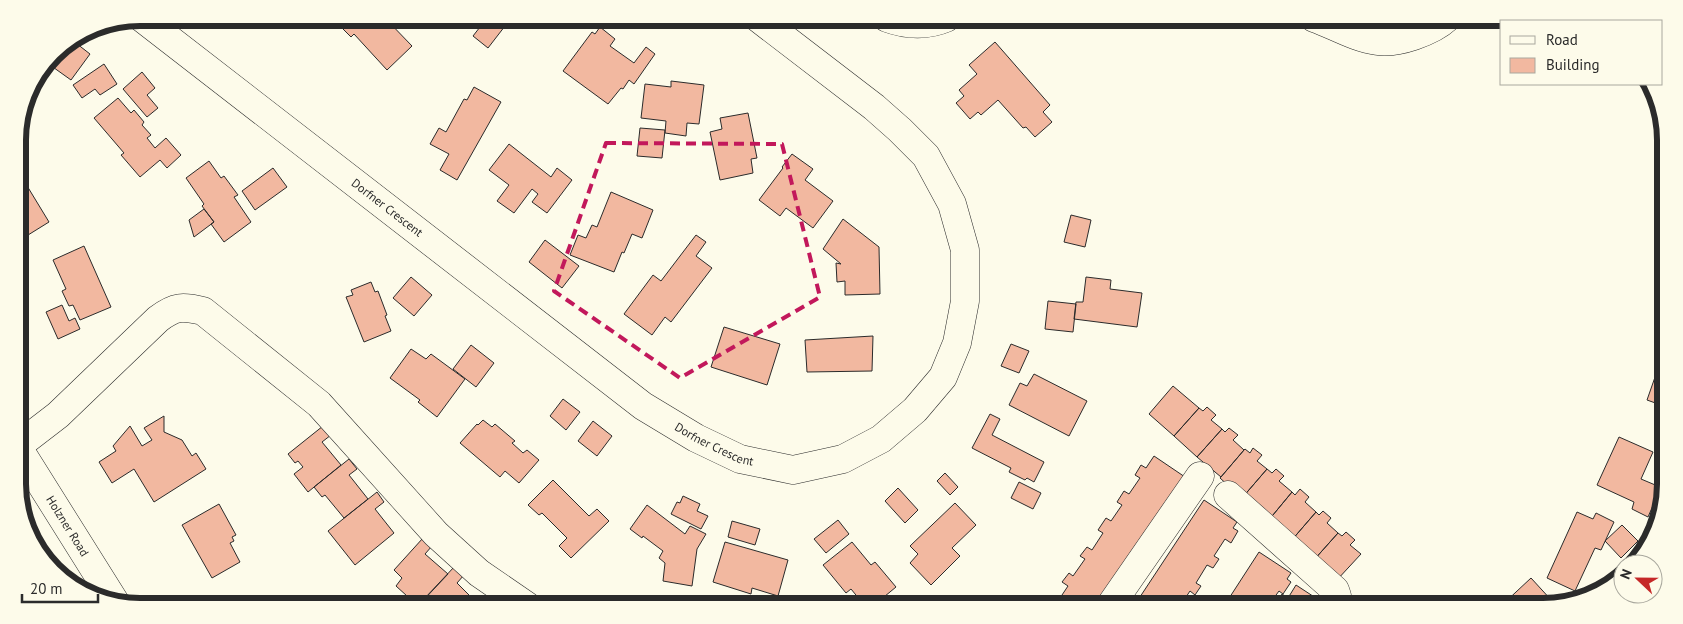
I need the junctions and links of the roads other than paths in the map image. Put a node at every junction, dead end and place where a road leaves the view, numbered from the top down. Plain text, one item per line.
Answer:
1 (152, 26) edge
2 (768, 26) edge
3 (1334, 26) edge
4 (1434, 26) edge
5 (26, 442) edge
6 (26, 457) edge
7 (1200, 476) dead end
8 (1228, 495) dead end
9 (110, 594) edge
10 (515, 598) edge
11 (1116, 598) edge
12 (1337, 598) edge

1 - 2 street, Dorfner Crescent
3 - 4 street
5 - 10 street
6 - 9 street, Holzner Road
7 - 11 street
8 - 12 street

